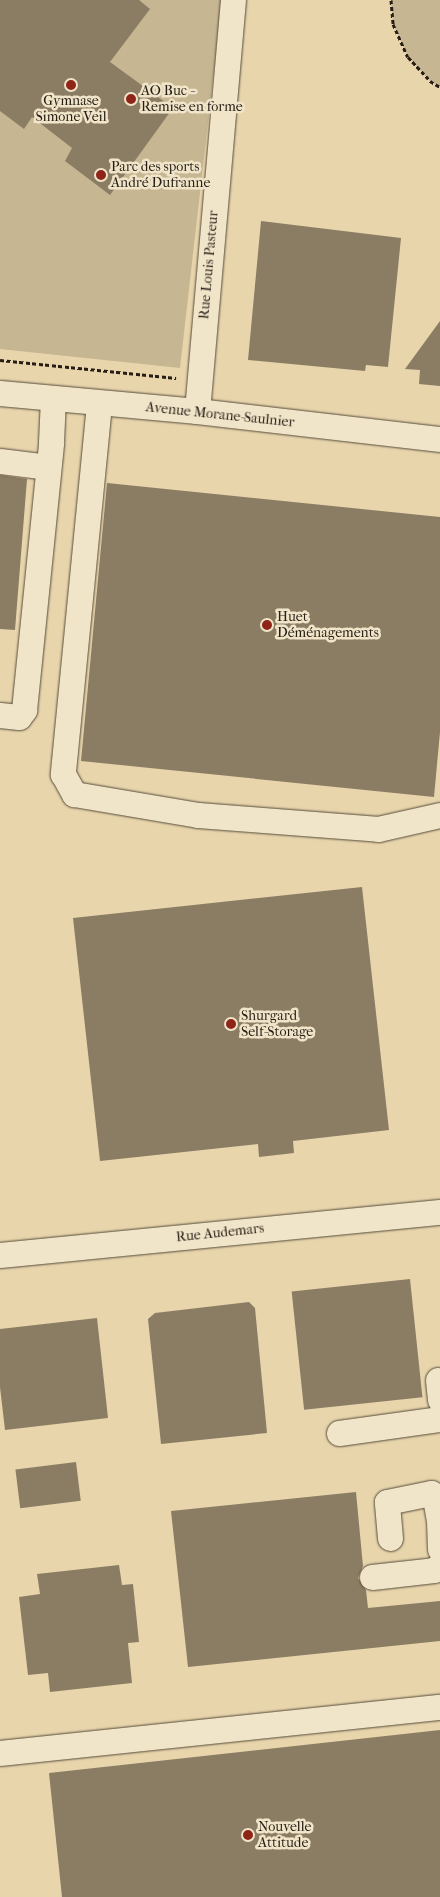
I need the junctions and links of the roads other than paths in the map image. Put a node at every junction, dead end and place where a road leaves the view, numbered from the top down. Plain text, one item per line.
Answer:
1 (233, 0) edge
2 (0, 393) edge
3 (53, 398) junction
4 (99, 404) junction
5 (197, 411) junction
6 (440, 439) edge
7 (0, 461) edge
8 (48, 467) junction
9 (0, 715) edge
10 (440, 816) edge
11 (440, 1212) edge
12 (0, 1255) edge
13 (440, 1419) edge
14 (339, 1433) dead end
15 (439, 1520) edge
16 (390, 1538) dead end
17 (440, 1549) edge
18 (440, 1565) edge
19 (372, 1577) dead end
20 (440, 1707) edge
21 (0, 1753) edge

1 - 5 street, Rue Louis Pasteur
2 - 3 street, Avenue Morane-Saulnier
3 - 4 street, Avenue Morane-Saulnier
3 - 8 street
4 - 5 street, Avenue Morane-Saulnier
4 - 10 street
5 - 6 street, Avenue Morane-Saulnier
7 - 8 street
8 - 9 street
11 - 12 street, Rue Audemars
13 - 14 street
15 - 16 street
15 - 17 street
18 - 19 street
20 - 21 street

